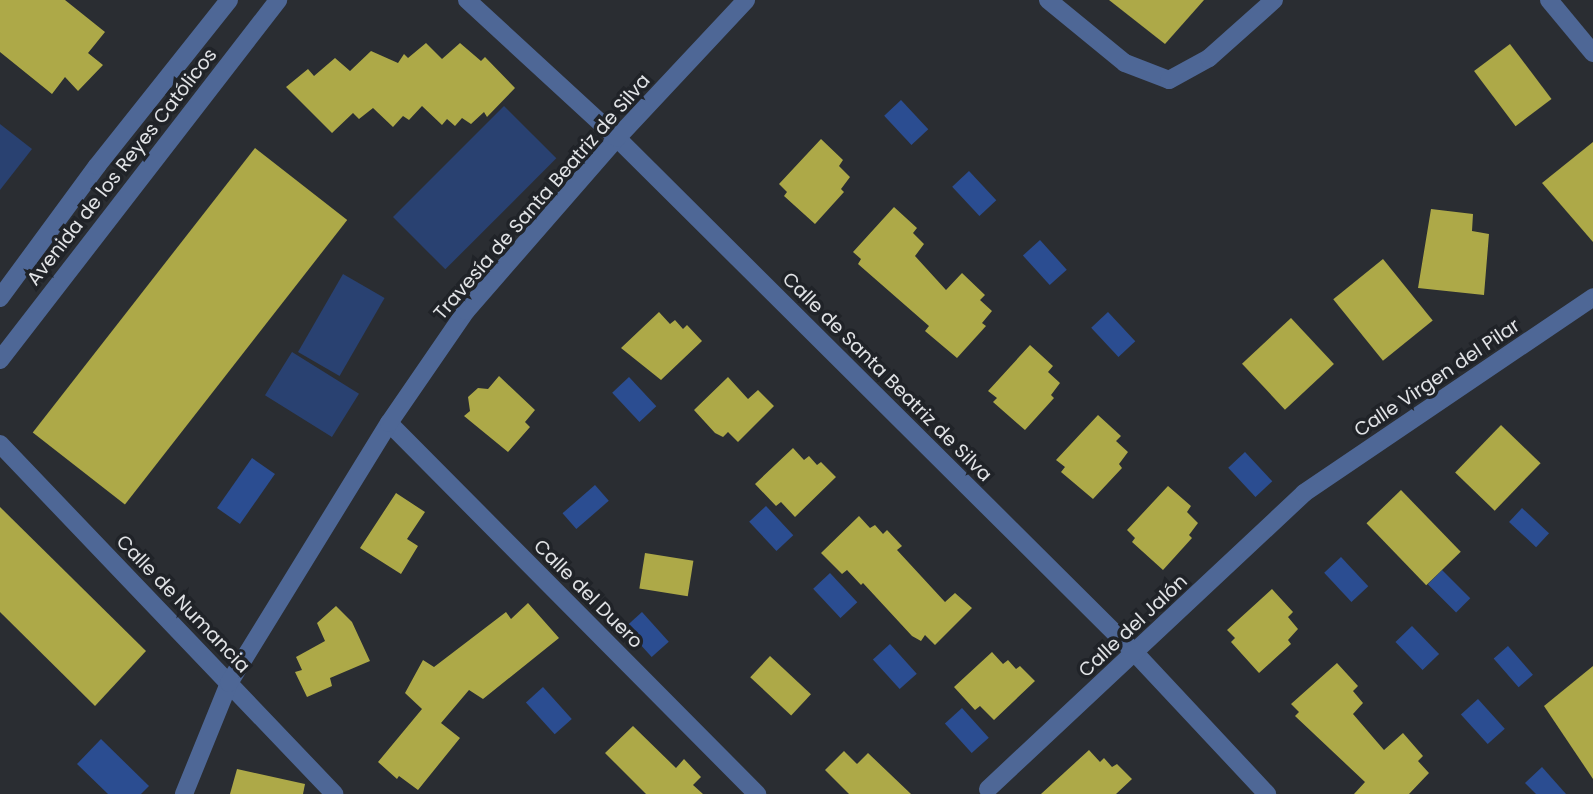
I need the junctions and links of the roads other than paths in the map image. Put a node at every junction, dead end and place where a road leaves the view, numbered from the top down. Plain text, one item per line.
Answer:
1 (229, 0) edge
2 (278, 0) edge
3 (467, 0) edge
4 (746, 0) edge
5 (1048, 0) edge
6 (1274, 0) edge
7 (1549, 0) edge
8 (1593, 53) edge
9 (617, 138) junction
10 (1593, 297) edge
11 (0, 298) edge
12 (0, 360) edge
13 (389, 423) junction
14 (0, 444) edge
15 (1304, 493) joint
16 (1136, 654) junction
17 (229, 683) junction
18 (988, 789) dead end
19 (184, 794) edge
20 (334, 794) edge
21 (757, 794) edge
22 (1267, 794) edge

1 - 11 street, Avenida de los Reyes Católicos
2 - 12 street, Avenida de los Reyes Católicos
3 - 9 street, Calle de Santa Beatriz de Silva
4 - 9 street, Travesía de Santa Beatriz de Silva
5 - 6 street
7 - 8 street
9 - 13 street, Travesía de Santa Beatriz de Silva
9 - 16 street, Calle de Santa Beatriz de Silva
10 - 15 street, Calle Virgen del Pilar
13 - 17 street, Travesía de Santa Beatriz de Silva
13 - 21 street, Calle del Duero
14 - 17 street, Calle de Numancia
15 - 16 street, Calle del Jalón
16 - 18 street, Calle del Jalón
16 - 22 street, Calle de Santa Beatriz de Silva
17 - 19 street, Travesía de Santa Beatriz de Silva
17 - 20 street, Calle de Numancia

